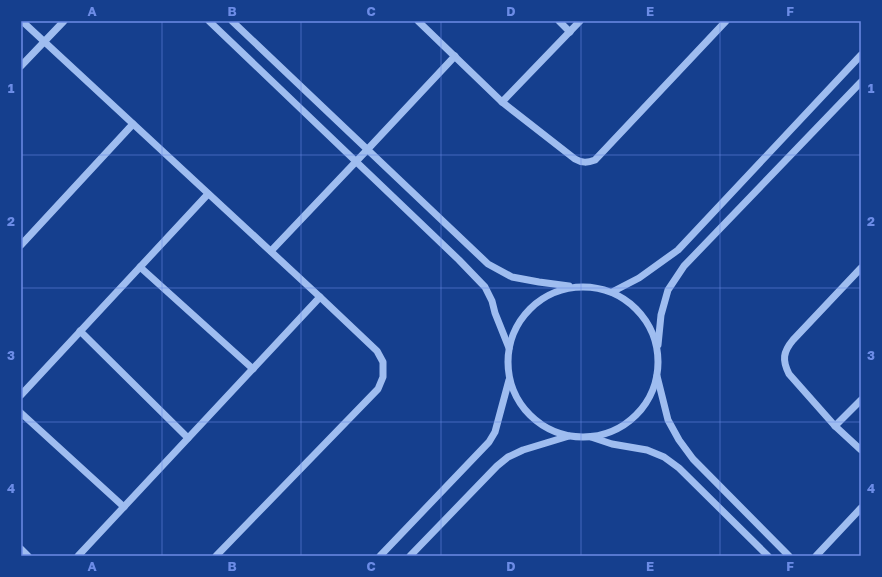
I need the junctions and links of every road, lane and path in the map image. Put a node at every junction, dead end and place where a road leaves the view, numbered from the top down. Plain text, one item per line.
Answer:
1 (22, 21) edge
2 (64, 21) edge
3 (209, 21) edge
4 (232, 21) edge
5 (418, 21) edge
6 (559, 21) edge
7 (580, 21) edge
8 (726, 21) edge
9 (570, 32) junction
10 (44, 42) junction
11 (861, 55) edge
12 (455, 56) junction
13 (21, 66) edge
14 (861, 82) edge
15 (502, 102) junction
16 (133, 124) junction
17 (367, 150) junction
18 (356, 162) junction
19 (208, 194) junction
20 (21, 245) edge
21 (271, 251) junction
22 (140, 267) junction
23 (861, 268) edge
24 (573, 287) junction
25 (612, 292) junction
26 (320, 297) junction
27 (80, 331) junction
28 (509, 348) junction
29 (658, 352) junction
30 (253, 369) junction
31 (657, 376) junction
32 (509, 379) junction
33 (21, 395) edge
34 (861, 400) edge
35 (21, 413) edge
36 (835, 426) junction
37 (570, 436) junction
38 (590, 437) junction
39 (188, 438) junction
40 (861, 450) edge
41 (124, 507) junction
42 (861, 508) edge
43 (21, 549) edge
44 (28, 556) edge
45 (78, 556) edge
46 (216, 556) edge
47 (380, 556) edge
48 (410, 556) edge
49 (768, 556) edge
50 (789, 556) edge
51 (816, 556) edge

1 - 10 street
2 - 10 street
3 - 18 street
4 - 17 street
5 - 12 street
6 - 9 street
7 - 9 street
8 - 15 street
9 - 15 street
10 - 13 street
10 - 16 street
11 - 25 street
12 - 15 street
12 - 17 street
14 - 29 street
16 - 19 street
16 - 20 street
17 - 18 street
17 - 24 street
18 - 21 street
18 - 28 street
19 - 21 street
19 - 22 street
21 - 26 street
22 - 27 street
22 - 30 street
23 - 36 street
24 - 25 street
24 - 28 street
25 - 29 street
26 - 30 street
26 - 46 street
27 - 33 street
27 - 39 street
28 - 32 street
29 - 31 street
30 - 39 street
31 - 38 street
31 - 50 street
32 - 37 street
32 - 47 street
34 - 36 street
35 - 41 street
36 - 40 street
37 - 38 street
37 - 48 street
38 - 49 street
39 - 41 street
41 - 45 street
42 - 51 street
43 - 44 street

